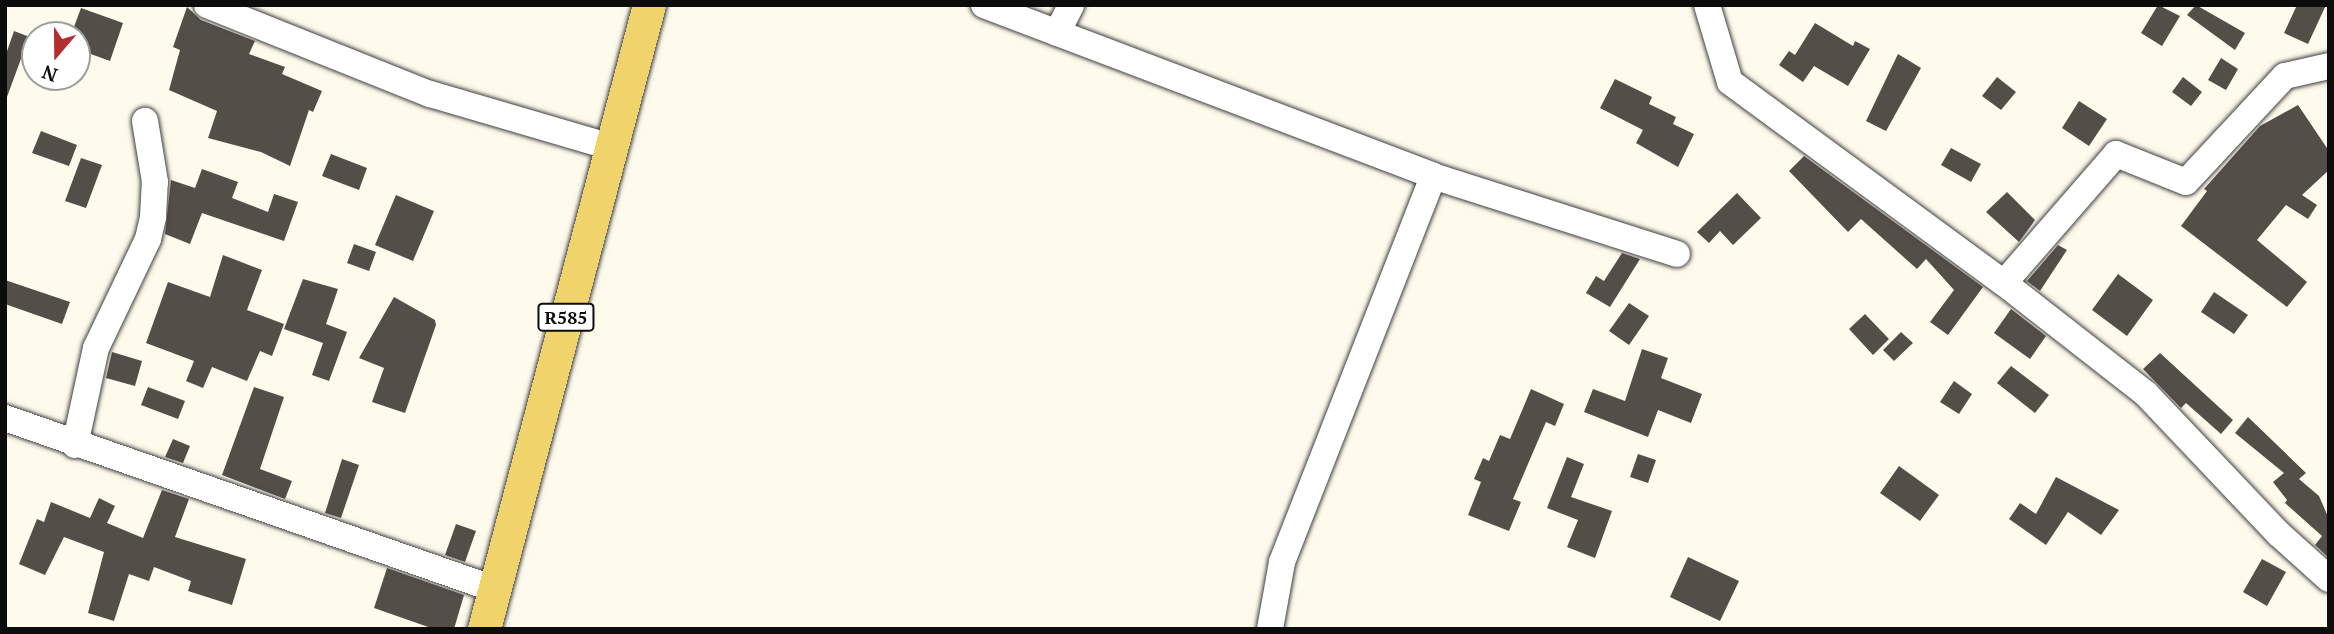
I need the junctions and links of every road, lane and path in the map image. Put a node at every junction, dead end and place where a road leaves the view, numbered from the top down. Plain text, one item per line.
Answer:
1 (207, 5) edge
2 (649, 5) edge
3 (984, 5) edge
4 (1071, 5) edge
5 (1707, 5) edge
6 (1057, 33) junction
7 (2329, 66) edge
8 (145, 121) dead end
9 (611, 147) junction
10 (1433, 176) junction
11 (1677, 254) dead end
12 (2004, 283) junction
13 (5, 418) edge
14 (75, 445) junction
15 (2329, 579) edge
16 (494, 589) junction
17 (484, 629) edge
18 (1270, 629) edge

1 - 9 street
2 - 9 main road, R585
3 - 6 street
4 - 6 street
5 - 12 street
6 - 10 street
7 - 12 street
8 - 14 street
9 - 16 main road, R585
10 - 11 street
10 - 18 street
12 - 15 street
13 - 14 street
14 - 16 street
16 - 17 main road, R585

